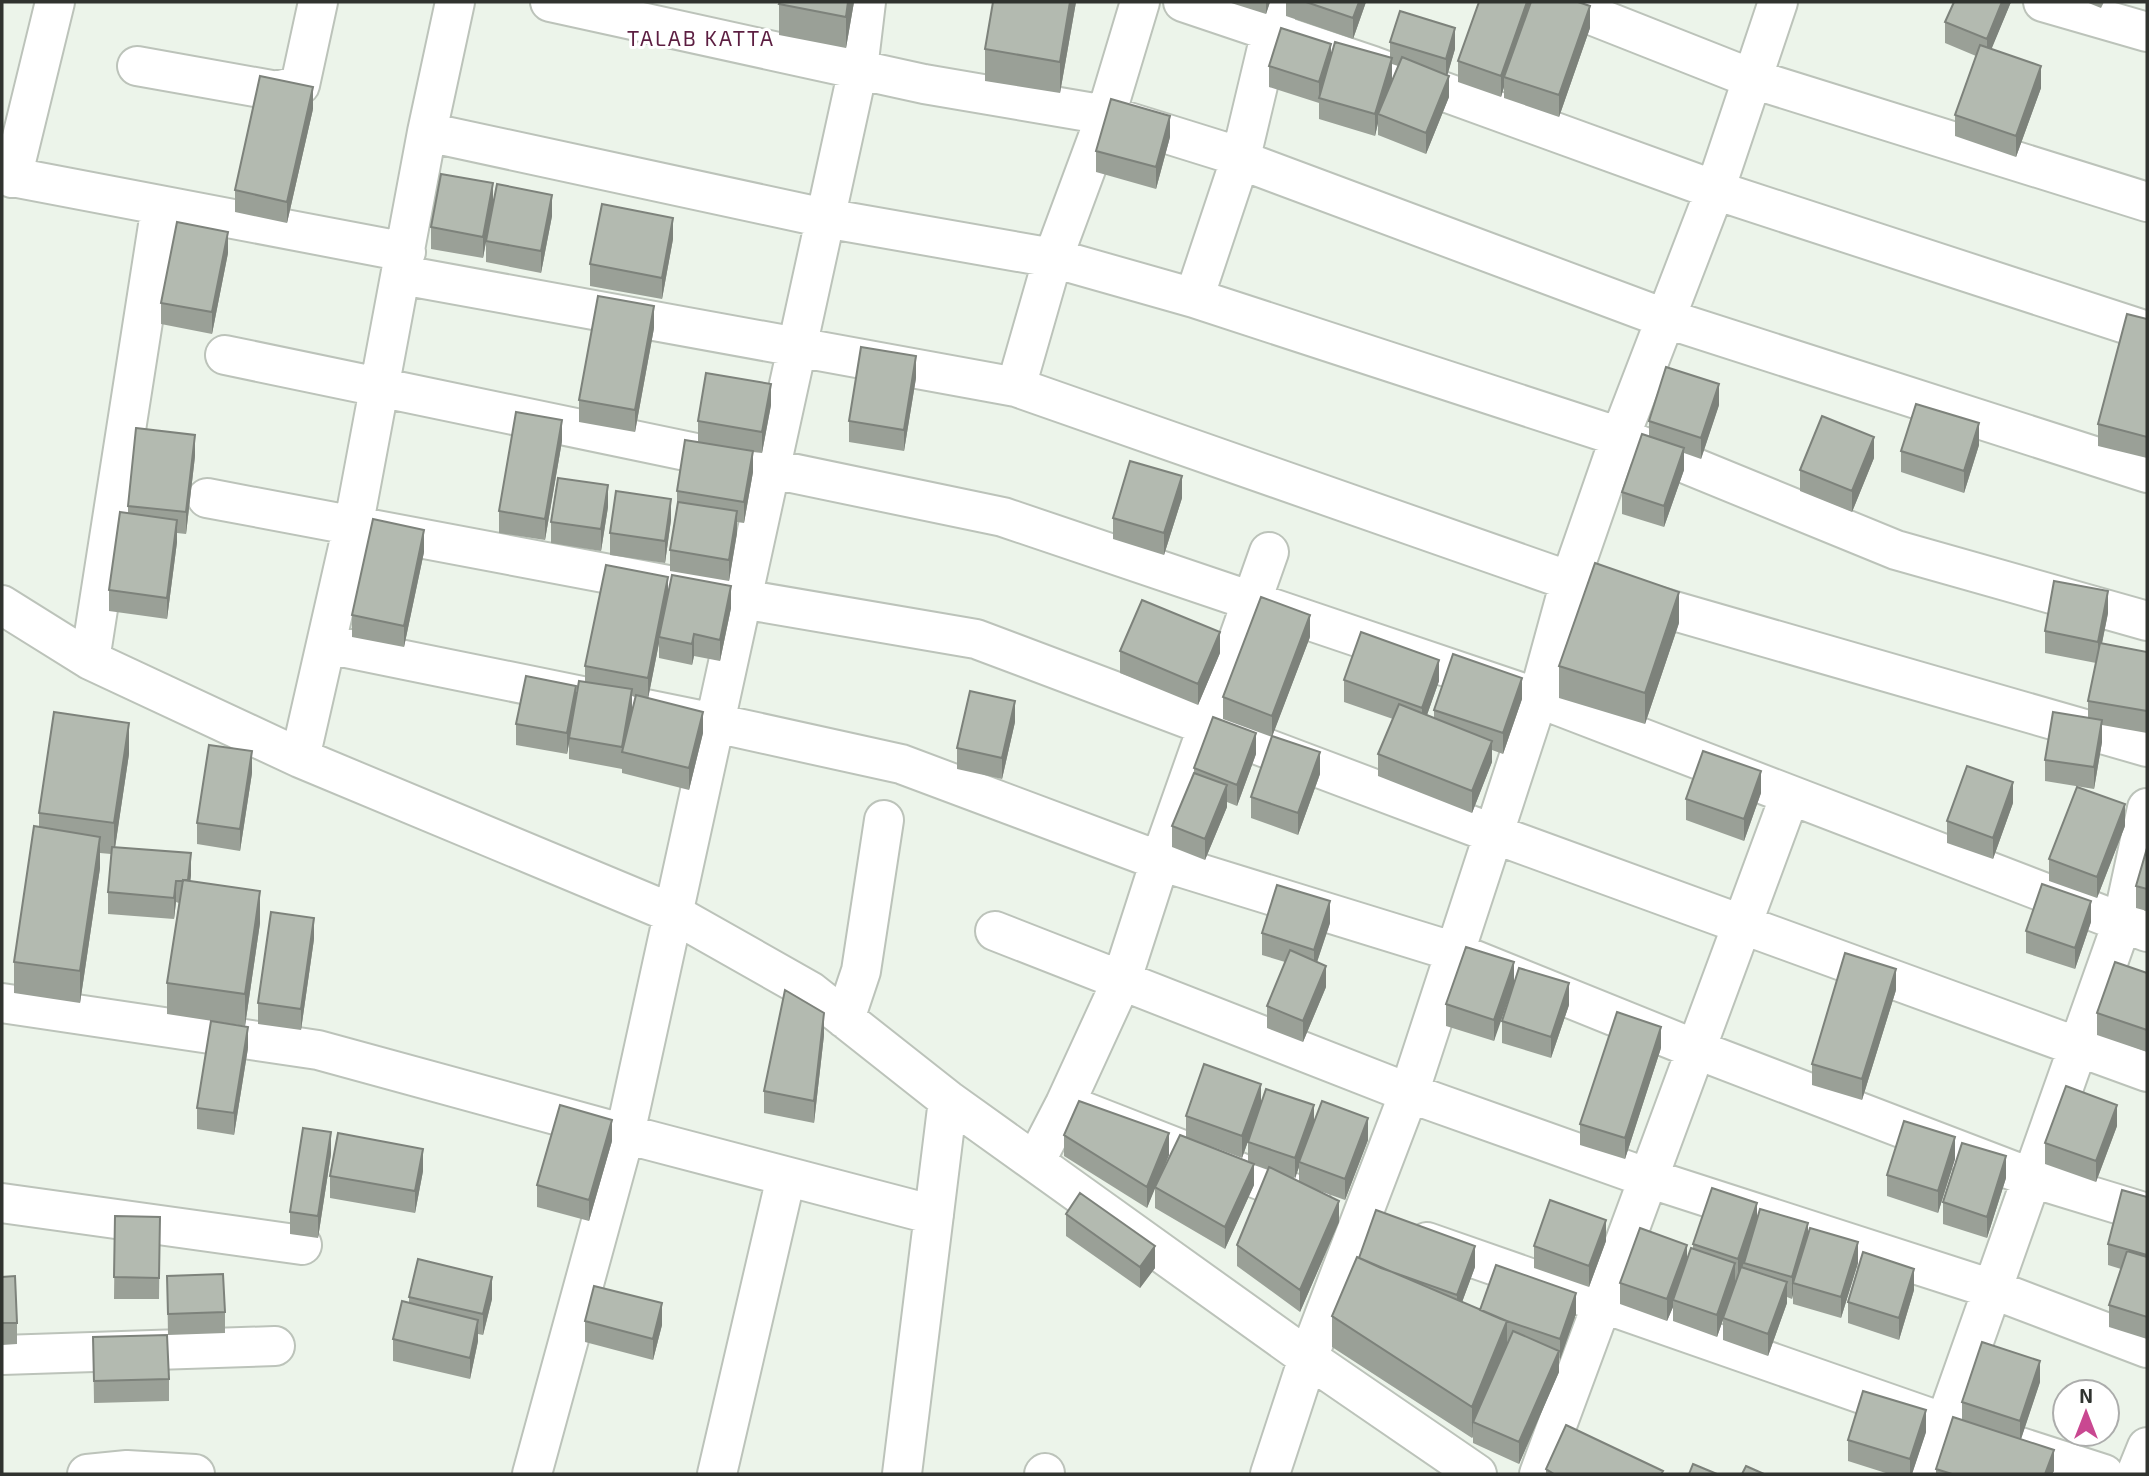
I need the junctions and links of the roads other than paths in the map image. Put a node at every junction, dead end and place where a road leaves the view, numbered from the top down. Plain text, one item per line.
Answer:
1 (55, 2) edge
2 (318, 2) edge
3 (454, 2) edge
4 (550, 2) edge
5 (866, 2) edge
6 (1140, 2) edge
7 (1183, 2) edge
8 (1558, 2) edge
9 (1779, 2) edge
10 (2043, 2) edge
11 (1276, 16) edge
12 (2147, 32) edge
13 (137, 66) dead end
14 (858, 69) junction
15 (1752, 79) junction
16 (1106, 115) junction
17 (427, 132) junction
18 (1241, 157) junction
19 (7, 176) edge
20 (1715, 190) junction
21 (2147, 202) edge
22 (161, 206) junction
23 (825, 218) junction
24 (1053, 258) junction
25 (404, 264) junction
26 (1195, 298) junction
27 (1664, 318) junction
28 (2147, 331) edge
29 (798, 346) junction
30 (225, 355) dead end
31 (1016, 387) junction
32 (380, 388) junction
33 (1620, 438) junction
34 (771, 470) junction
35 (2147, 473) edge
36 (207, 498) dead end
37 (351, 525) junction
38 (1269, 552) dead end
39 (1570, 581) junction
40 (742, 599) junction
41 (1250, 601) junction
42 (2, 605) edge
43 (2147, 621) edge
44 (326, 644) junction
45 (90, 660) junction
46 (1538, 698) junction
47 (715, 723) junction
48 (1206, 725) junction
49 (2147, 747) edge
50 (300, 758) junction
51 (1790, 795) junction
52 (2147, 808) edge
53 (884, 820) dead end
54 (1494, 834) junction
55 (1160, 861) junction
56 (674, 914) junction
57 (1742, 925) junction
58 (2134, 928) edge
59 (995, 931) dead end
60 (1455, 952) junction
61 (1121, 982) junction
62 (2, 1003) edge
63 (845, 1019) junction
64 (2077, 1047) junction
65 (1695, 1049) junction
66 (2147, 1072) edge
67 (1409, 1093) junction
68 (948, 1100) junction
69 (1065, 1104) junction
70 (625, 1134) junction
71 (1035, 1162) junction
72 (786, 1177) junction
73 (1648, 1178) junction
74 (2032, 1178) junction
75 (2, 1203) edge
76 (2147, 1213) edge
77 (934, 1214) junction
78 (1361, 1219) junction
79 (302, 1245) dead end
80 (1992, 1289) junction
81 (1602, 1303) junction
82 (275, 1346) dead end
83 (2147, 1348) edge
84 (2, 1355) edge
85 (1308, 1357) junction
86 (1945, 1423) junction
87 (2147, 1447) edge
88 (87, 1474) edge
89 (195, 1474) edge
90 (533, 1474) edge
91 (718, 1474) edge
92 (902, 1474) edge
93 (1270, 1474) edge
94 (1477, 1474) edge
95 (1539, 1474) edge
96 (1927, 1474) edge
97 (2104, 1474) edge
98 (2136, 1474) edge

1 - 19 street
2 - 13 street
3 - 17 street
4 - 14 street
5 - 14 street
6 - 16 street
7 - 11 street
8 - 15 street
9 - 15 street
10 - 12 street
11 - 18 street
11 - 20 street
14 - 16 street
14 - 23 street
15 - 20 street
15 - 21 street
16 - 18 street
16 - 24 street
17 - 23 street
17 - 25 street
18 - 26 street
18 - 27 street
19 - 22 street
20 - 27 street
20 - 28 street
22 - 25 street
22 - 45 street
23 - 24 street
23 - 29 street
24 - 26 street
24 - 31 street
25 - 29 street
25 - 32 street
26 - 33 street
27 - 33 street
27 - 35 street
29 - 31 street
29 - 34 street
30 - 32 street
31 - 39 street
32 - 34 street
32 - 37 street
33 - 39 street
33 - 43 street
34 - 40 street
34 - 41 street
36 - 37 street
37 - 40 street
37 - 44 street
38 - 41 street
39 - 46 street
39 - 49 street
40 - 47 street
40 - 48 street
41 - 46 street
41 - 48 street
42 - 45 street
44 - 47 street
44 - 50 street
45 - 50 street
46 - 51 street
46 - 54 street
47 - 55 street
47 - 56 street
48 - 54 street
48 - 55 street
50 - 56 street
51 - 57 street
51 - 58 street
52 - 58 street
53 - 63 street
54 - 57 street
54 - 60 street
55 - 60 street
55 - 61 street
56 - 63 street
56 - 70 street
57 - 64 street
57 - 65 street
58 - 64 street
59 - 61 street
60 - 65 street
60 - 67 street
61 - 67 street
61 - 69 street
62 - 70 street
63 - 68 street
64 - 66 street
64 - 74 street
65 - 73 street
65 - 74 street
67 - 73 street
67 - 78 street
68 - 71 street
68 - 77 street
69 - 71 street
69 - 78 street
70 - 72 street
70 - 90 street
71 - 85 street
72 - 77 street
72 - 91 street
73 - 80 street
73 - 81 street
74 - 76 street
74 - 80 street
75 - 79 street
77 - 92 street
78 - 81 street
78 - 85 street
80 - 83 street
80 - 86 street
81 - 86 street
81 - 95 street
82 - 84 street
85 - 93 street
85 - 94 street
86 - 96 street
86 - 97 street
87 - 98 street
88 - 89 street

